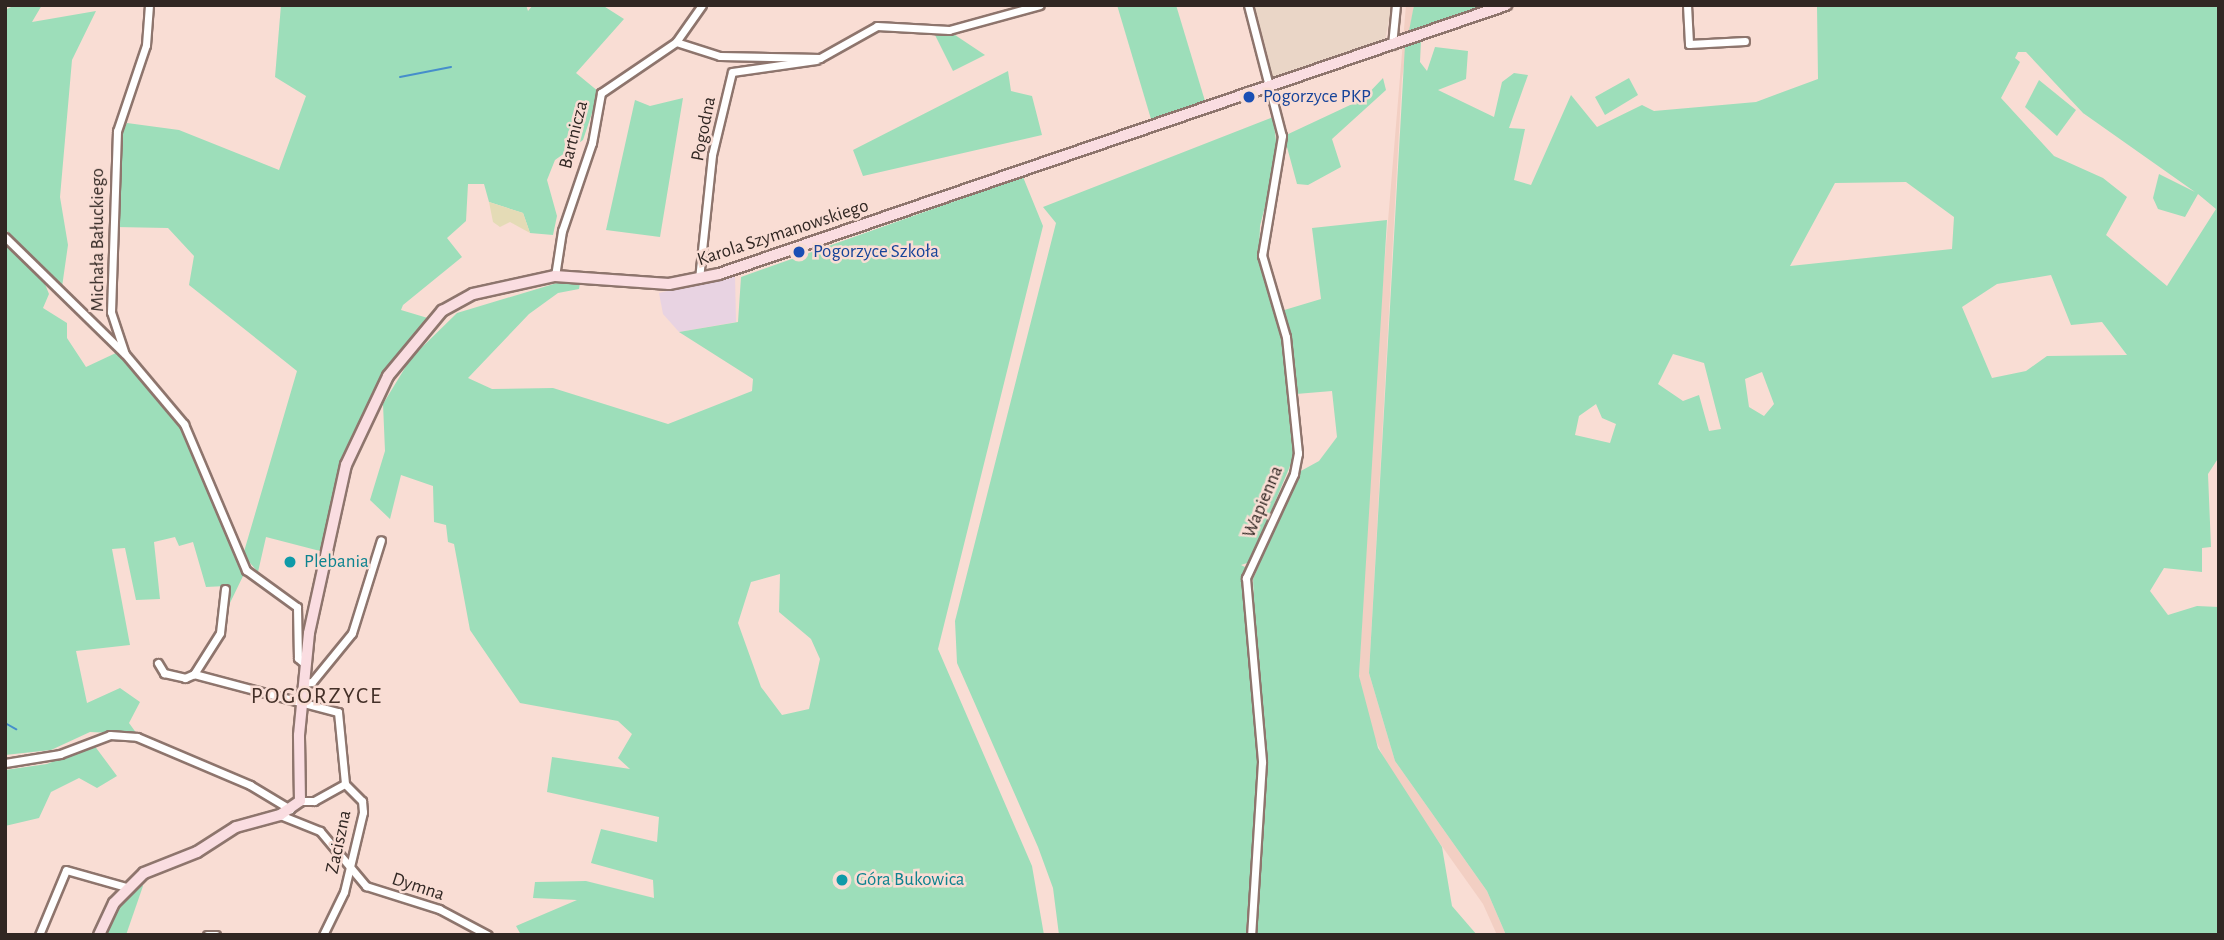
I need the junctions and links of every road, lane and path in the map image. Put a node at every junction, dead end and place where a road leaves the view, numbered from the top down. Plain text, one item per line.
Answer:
1 (149, 5) edge
2 (702, 5) edge
3 (1040, 5) edge
4 (1248, 5) edge
5 (1396, 5) edge
6 (1506, 5) edge
7 (1687, 5) edge
8 (1745, 41) dead end
9 (676, 42) junction
10 (1392, 45) junction
11 (820, 58) junction
12 (1271, 86) junction
13 (5, 237) edge
14 (555, 276) junction
15 (699, 280) junction
16 (125, 354) junction
17 (381, 540) dead end
18 (225, 589) dead end
19 (158, 663) dead end
20 (305, 664) junction
21 (194, 674) junction
22 (303, 684) junction
23 (301, 704) junction
24 (5, 763) edge
25 (345, 784) junction
26 (300, 801) junction
27 (285, 812) junction
28 (349, 866) junction
29 (126, 887) junction
30 (39, 935) edge
31 (99, 935) edge
32 (206, 935) edge
33 (216, 935) edge
34 (323, 935) edge
35 (488, 935) edge
36 (1251, 935) edge

1 - 16 street, Michała Bałuckiego
2 - 9 street, Bartnicza
3 - 11 street
4 - 12 street, Wapienna
5 - 10 street
6 - 10 street, Karola Szymanowskiego
7 - 8 street
9 - 11 street
9 - 14 street, Bartnicza
10 - 12 street, Karola Szymanowskiego
11 - 15 street, Pogodna
12 - 15 street, Karola Szymanowskiego
12 - 36 street, Wapienna
13 - 16 street
14 - 15 street, Karola Szymanowskiego
14 - 20 street, Karola Szymanowskiego
16 - 20 street, Michała Bałuckiego
17 - 22 street
18 - 21 street
19 - 21 street
20 - 22 street, Karola Szymanowskiego
21 - 23 street
22 - 23 street, Karola Szymanowskiego
23 - 25 street, Zaciszna
23 - 26 street, Karola Szymanowskiego
24 - 27 street, Dymna
25 - 26 street
25 - 28 street, Zaciszna
26 - 27 street
27 - 28 street, Dymna
27 - 29 street
28 - 34 street, Zaciszna
28 - 35 street, Dymna
29 - 30 street
29 - 31 street
32 - 33 street

